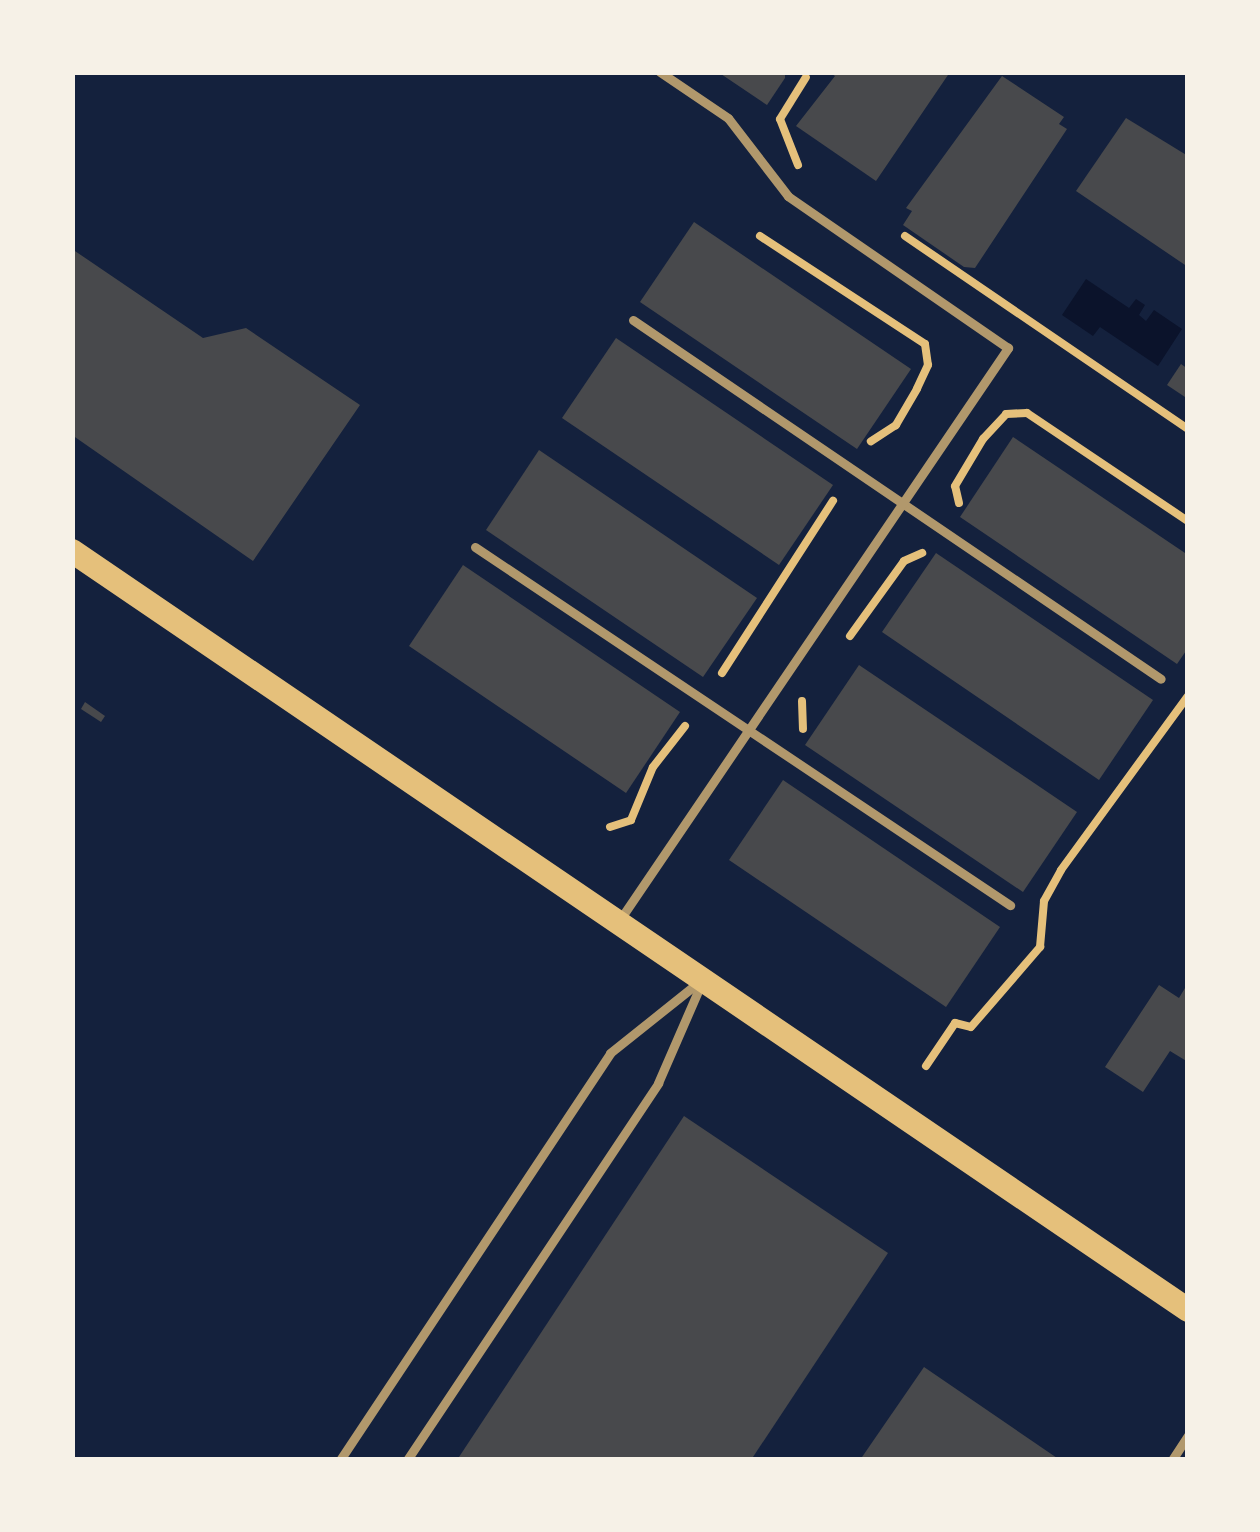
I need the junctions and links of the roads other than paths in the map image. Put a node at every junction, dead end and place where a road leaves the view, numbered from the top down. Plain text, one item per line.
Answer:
1 (660, 72) edge
2 (633, 320) dead end
3 (902, 503) junction
4 (475, 547) dead end
5 (72, 550) edge
6 (1161, 679) dead end
7 (748, 730) junction
8 (1010, 905) dead end
9 (618, 922) junction
10 (703, 979) junction
11 (1188, 1310) edge
12 (1188, 1435) edge
13 (342, 1460) edge
14 (407, 1460) edge
15 (1172, 1460) edge

1 - 3 lane
2 - 3 lane
3 - 6 lane
3 - 7 lane
4 - 7 lane
5 - 9 main road
7 - 8 lane
7 - 9 lane
9 - 10 main road
10 - 11 main road
10 - 13 lane
10 - 14 lane
12 - 15 lane

